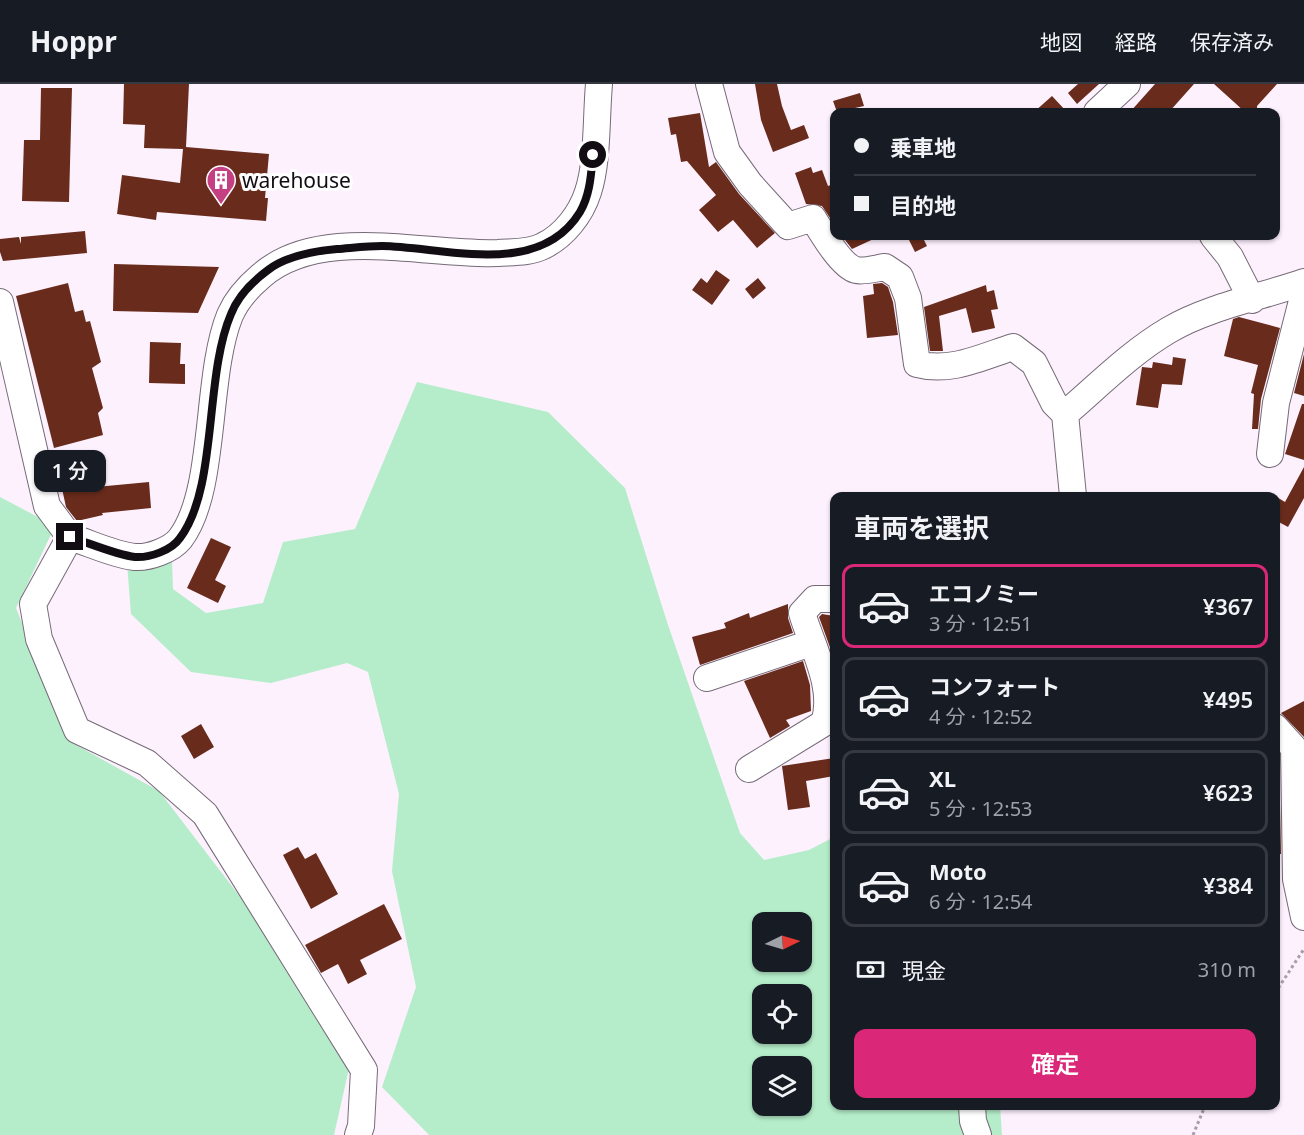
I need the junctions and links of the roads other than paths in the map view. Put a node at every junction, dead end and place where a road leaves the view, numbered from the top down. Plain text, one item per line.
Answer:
1 (599, 84) edge
2 (709, 84) edge
3 (1127, 84) edge
4 (1101, 108) edge
5 (1216, 240) edge
6 (1304, 282) edge
7 (1304, 293) edge
8 (1252, 300) junction
9 (0, 302) edge
10 (1065, 414) junction
11 (1270, 454) dead end
12 (1073, 492) edge
13 (70, 537) junction
14 (830, 599) edge
15 (811, 644) junction
16 (707, 678) dead end
17 (1280, 733) edge
18 (749, 769) dead end
19 (1304, 917) edge
20 (972, 1110) edge
21 (358, 1135) edge
22 (978, 1135) edge

1 - 13 street
2 - 10 street
3 - 4 street
5 - 8 street
6 - 8 street
7 - 11 street
8 - 10 street
9 - 13 street
10 - 12 street
13 - 21 street
14 - 15 street
15 - 16 street
15 - 18 street
17 - 19 street
20 - 22 street

